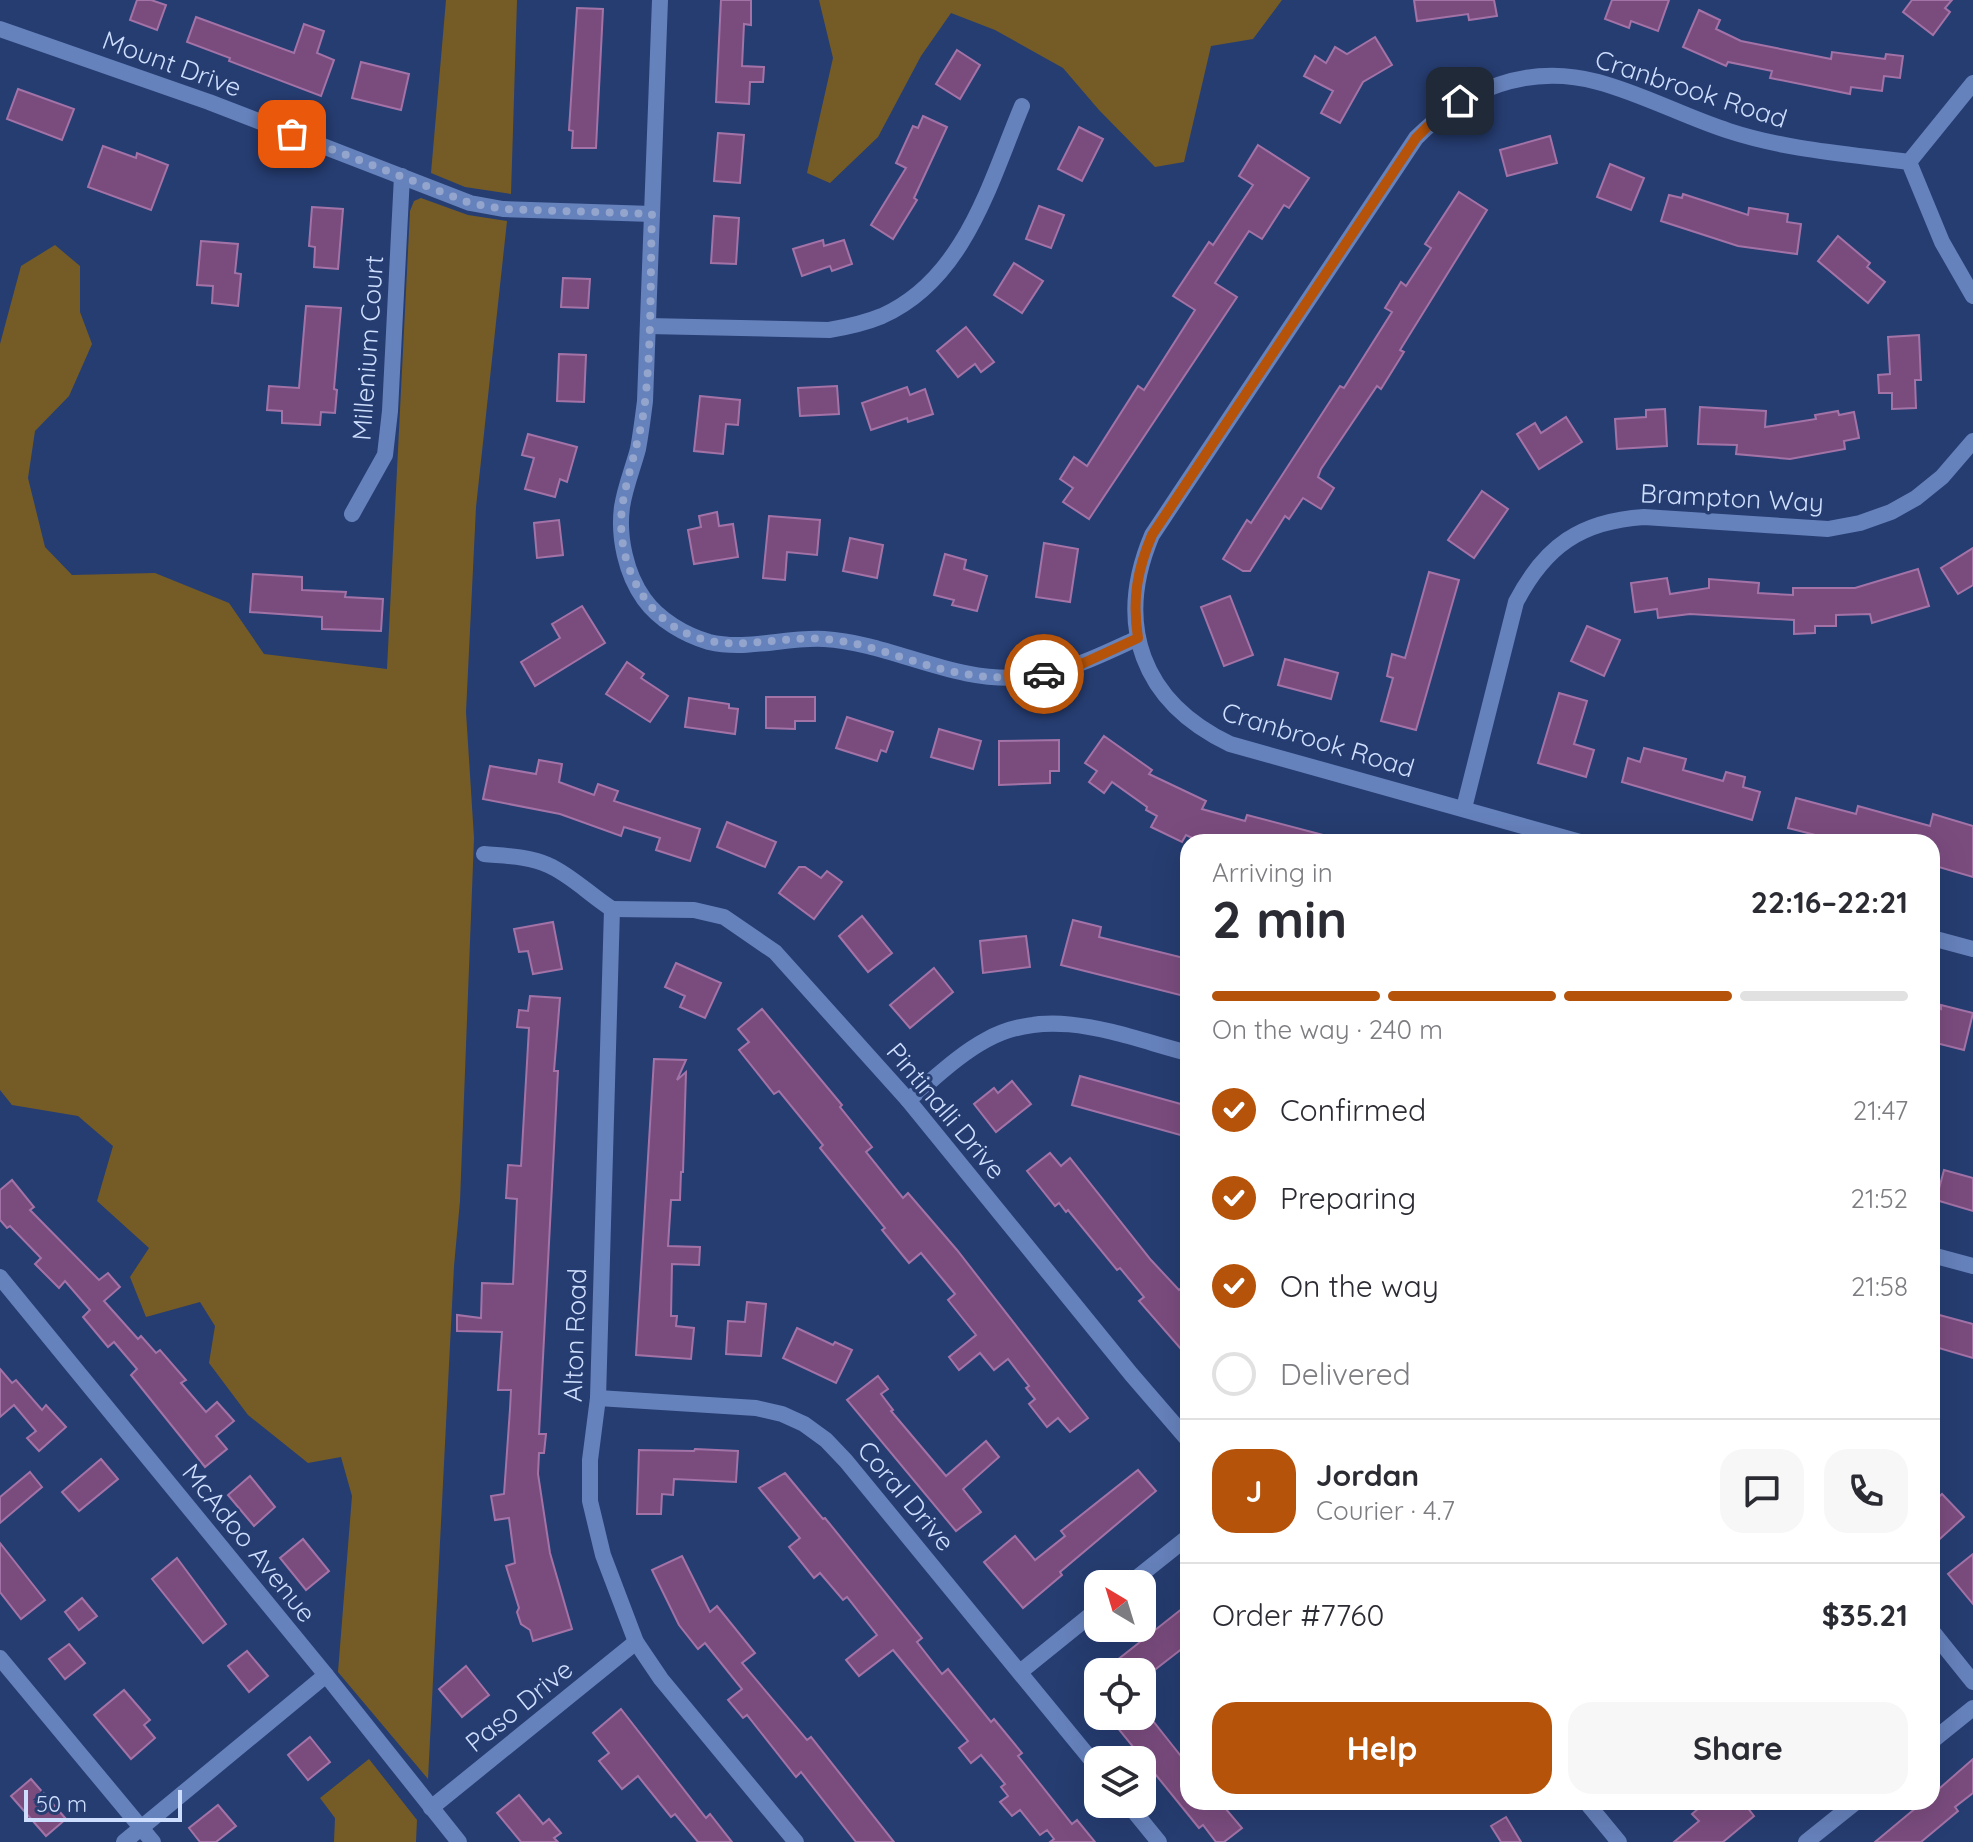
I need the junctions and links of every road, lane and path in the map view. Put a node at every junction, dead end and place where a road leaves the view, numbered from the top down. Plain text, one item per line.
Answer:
1 (660, 0) edge
2 (0, 29) edge
3 (1973, 83) edge
4 (1022, 106) dead end
5 (1909, 162) junction
6 (402, 176) junction
7 (652, 214) junction
8 (1973, 296) edge
9 (648, 326) junction
10 (1973, 441) edge
11 (352, 514) dead end
12 (1138, 638) junction
13 (1464, 808) junction
14 (1553, 834) edge
15 (484, 854) dead end
16 (612, 909) junction
17 (1940, 940) edge
18 (1973, 949) edge
19 (1180, 1051) edge
20 (908, 1100) junction
21 (1940, 1257) edge
22 (1973, 1266) edge
23 (0, 1277) edge
24 (598, 1398) junction
25 (1180, 1431) edge
26 (1180, 1543) edge
27 (1147, 1570) edge
28 (1084, 1620) edge
29 (1940, 1641) edge
30 (636, 1642) junction
31 (0, 1658) edge
32 (1020, 1672) junction
33 (326, 1675) junction
34 (1973, 1682) edge
35 (1973, 1708) edge
36 (1940, 1735) edge
37 (1084, 1751) edge
38 (431, 1808) junction
39 (1593, 1810) edge
40 (1846, 1810) edge
41 (1139, 1818) edge
42 (141, 1828) junction
43 (124, 1842) edge
44 (153, 1842) edge
45 (459, 1842) edge
46 (796, 1842) edge
47 (1159, 1842) edge
48 (1619, 1842) edge
49 (1806, 1842) edge

1 - 7 street
2 - 6 street, Mount Drive
3 - 5 street
4 - 9 street
5 - 8 street
5 - 12 street, Cranbrook Road
6 - 7 street, Mount Drive
6 - 11 street, Millenium Court
7 - 9 street
9 - 12 street
10 - 13 street, Brampton Way
12 - 13 street, Cranbrook Road
13 - 14 street, Cranbrook Road
15 - 16 street
16 - 20 street, Pintinalli Drive
16 - 24 street, Alton Road
17 - 18 street
19 - 20 street
20 - 25 street, Pintinalli Drive
21 - 22 street
23 - 33 street, McAdoo Avenue
24 - 30 street, Alton Road
24 - 32 street, Coral Drive
26 - 27 street
28 - 32 street
29 - 34 street
30 - 38 street, Paso Drive
30 - 46 street, Alton Road
31 - 42 street
32 - 37 street, Coral Drive
33 - 38 street, McAdoo Avenue
33 - 42 street
35 - 36 street
38 - 45 street, McAdoo Avenue
39 - 48 street
40 - 49 street
41 - 47 street
42 - 43 street
42 - 44 street

